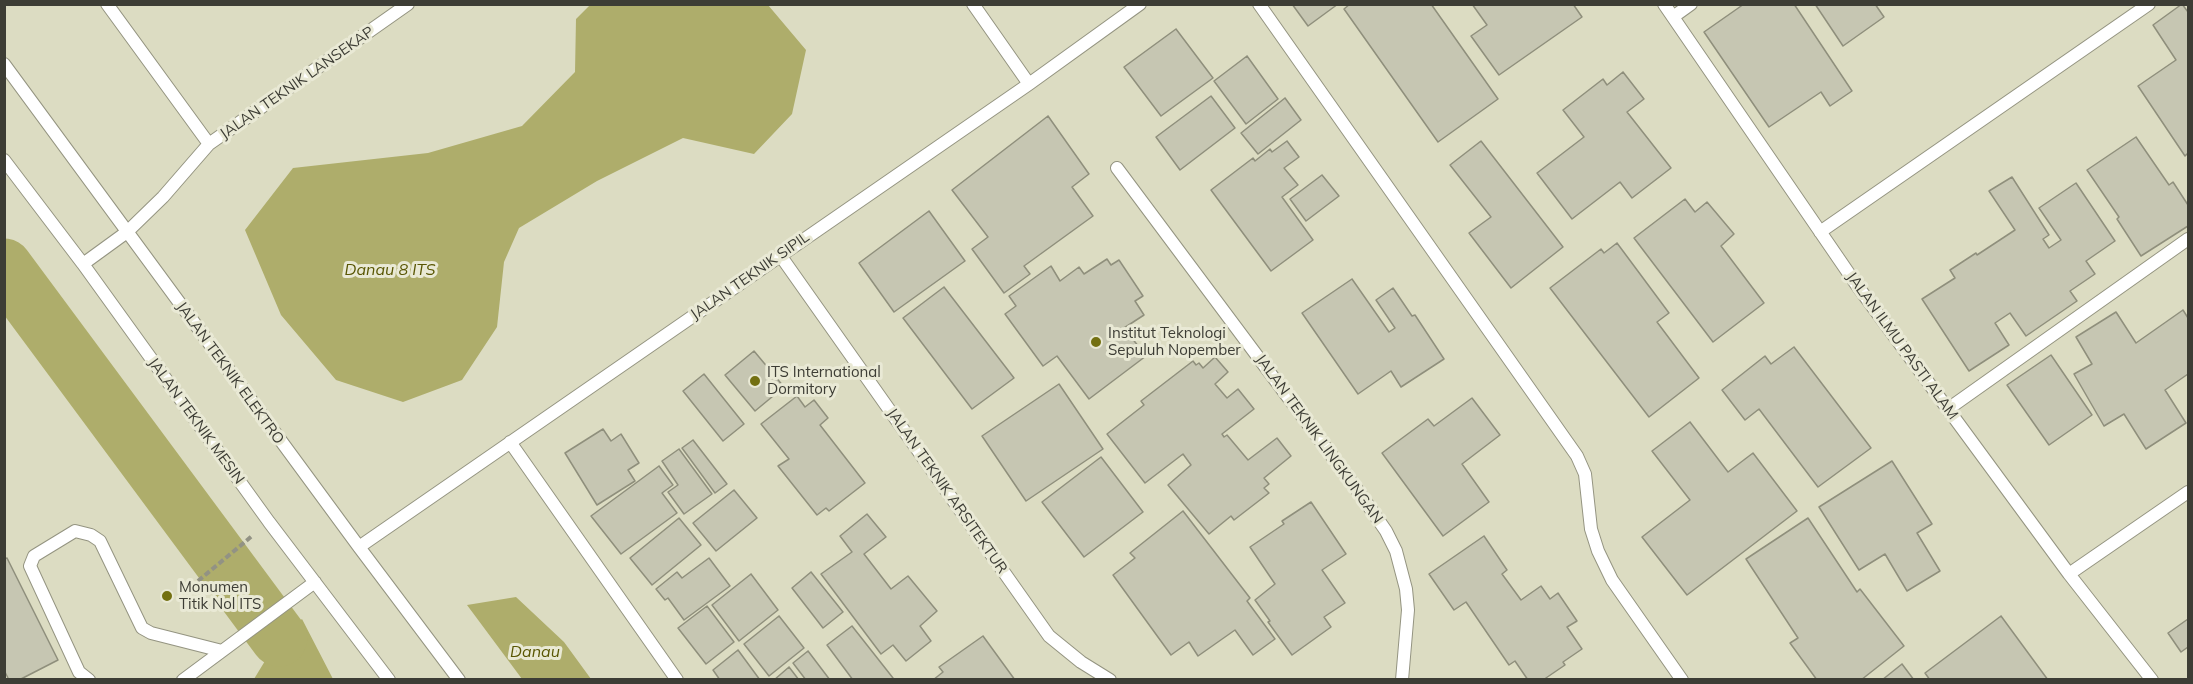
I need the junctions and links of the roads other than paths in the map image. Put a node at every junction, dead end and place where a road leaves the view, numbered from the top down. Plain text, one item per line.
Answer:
1 (107, 4) edge
2 (408, 4) edge
3 (973, 4) edge
4 (1140, 4) edge
5 (1259, 4) edge
6 (1664, 4) edge
7 (1691, 4) edge
8 (2149, 4) edge
9 (1673, 17) junction
10 (4, 64) edge
11 (1029, 84) junction
12 (209, 144) junction
13 (4, 160) edge
14 (1117, 168) dead end
15 (127, 232) junction
16 (1820, 232) junction
17 (2188, 239) edge
18 (780, 255) junction
19 (82, 264) junction
20 (1948, 409) junction
21 (510, 442) junction
22 (2188, 492) edge
23 (359, 547) junction
24 (2069, 574) junction
25 (315, 582) junction
26 (222, 651) junction
27 (89, 680) edge
28 (183, 680) edge
29 (389, 680) edge
30 (459, 680) edge
31 (677, 680) edge
32 (1110, 680) edge
33 (1402, 680) edge
34 (1682, 680) edge
35 (2152, 680) edge

1 - 12 lane, JALAN TEKNIK LANSEKAP
2 - 12 lane, JALAN TEKNIK LANSEKAP
3 - 11 lane
4 - 11 lane, JALAN TEKNIK SIPIL
5 - 34 lane
6 - 9 lane, JALAN ILMU PASTI ALAM
7 - 9 lane
8 - 16 lane
9 - 16 lane, JALAN ILMU PASTI ALAM
10 - 15 lane, JALAN TEKNIK ELEKTRO
11 - 18 lane, JALAN TEKNIK SIPIL
12 - 15 lane
13 - 19 lane, JALAN TEKNIK MESIN
14 - 33 lane, JALAN TEKNIK LINGKUNGAN
15 - 19 lane
15 - 23 lane, JALAN TEKNIK ELEKTRO
16 - 20 lane, JALAN ILMU PASTI ALAM
17 - 20 lane
18 - 21 lane, JALAN TEKNIK SIPIL
18 - 32 lane, JALAN TEKNIK ARSITEKTUR
19 - 25 lane, JALAN TEKNIK MESIN
20 - 24 lane, JALAN ILMU PASTI ALAM
21 - 23 lane, JALAN TEKNIK SIPIL
21 - 31 lane
22 - 24 lane
23 - 30 lane, JALAN TEKNIK ELEKTRO
24 - 35 lane, JALAN ILMU PASTI ALAM
25 - 26 lane
25 - 29 lane, JALAN TEKNIK MESIN
26 - 27 lane
26 - 28 lane

